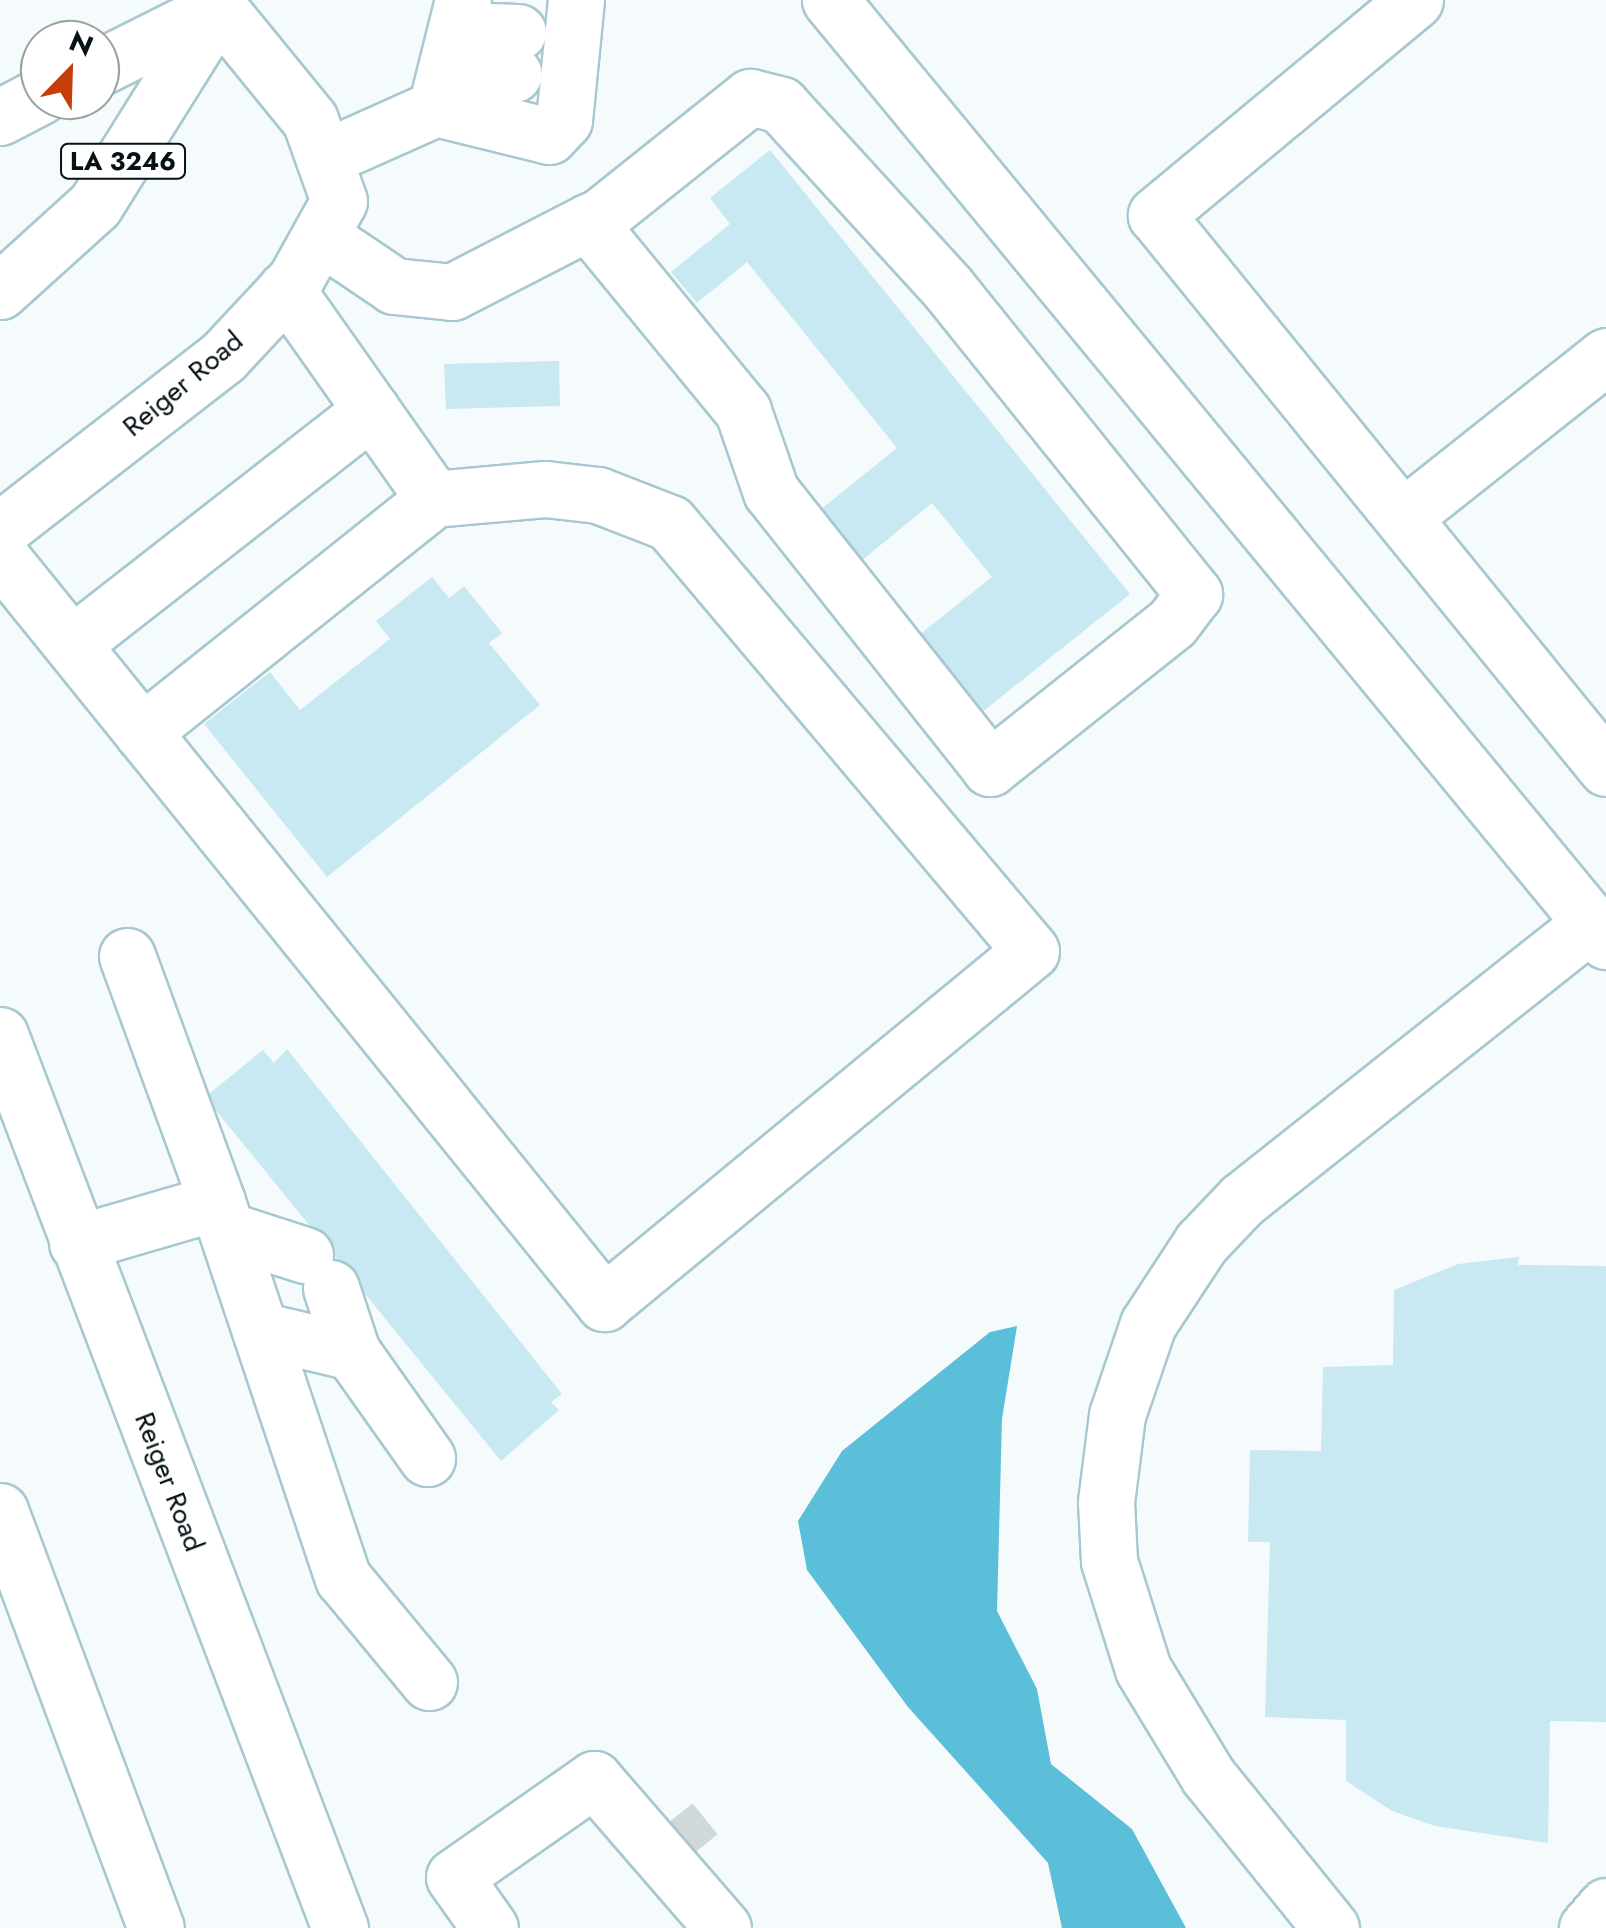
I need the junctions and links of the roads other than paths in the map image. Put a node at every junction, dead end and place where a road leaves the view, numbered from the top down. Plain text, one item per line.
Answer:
1 (830, 0) edge
2 (1414, 0) edge
3 (219, 3) edge
4 (551, 47) edge
5 (451, 51) edge
6 (120, 55) edge
7 (324, 158) junction
8 (588, 222) junction
9 (320, 236) junction
10 (286, 289) junction
11 (0, 291) edge
12 (1606, 356) edge
13 (371, 410) junction
14 (434, 500) junction
15 (1403, 517) junction
16 (0, 530) edge
17 (0, 556) edge
18 (72, 644) junction
19 (142, 732) junction
20 (1606, 768) edge
21 (1599, 932) edge
22 (127, 956) dead end
23 (0, 1035) edge
24 (222, 1216) junction
25 (77, 1243) junction
26 (260, 1330) junction
27 (352, 1352) junction
28 (427, 1458) dead end
29 (0, 1511) edge
30 (429, 1682) dead end
31 (613, 1802) junction
32 (1606, 1906) edge
33 (717, 1921) edge
34 (156, 1928) edge
35 (340, 1928) edge
36 (490, 1928) edge
37 (1331, 1928) edge
38 (1587, 1928) edge

1 - 21 main road
2 - 15 main road
3 - 6 main road
3 - 7 main road, Reiger Road
3 - 11 main road, LA 3246
4 - 5 main road
4 - 5 main road
5 - 7 main road
7 - 9 main road, Reiger Road
8 - 8 main road
8 - 9 main road
9 - 10 main road, Reiger Road
10 - 13 main road
10 - 16 main road, Reiger Road
12 - 15 main road
13 - 14 main road
13 - 18 main road
14 - 19 main road
14 - 19 main road
15 - 20 main road
17 - 18 main road
18 - 19 main road
21 - 37 main road
22 - 24 main road
23 - 25 main road, Reiger Road
24 - 25 main road
24 - 26 main road
24 - 27 main road
25 - 35 main road, Reiger Road
26 - 27 main road
26 - 30 main road
27 - 28 main road
29 - 34 main road
31 - 33 main road
31 - 33 main road
31 - 36 main road
32 - 38 main road

